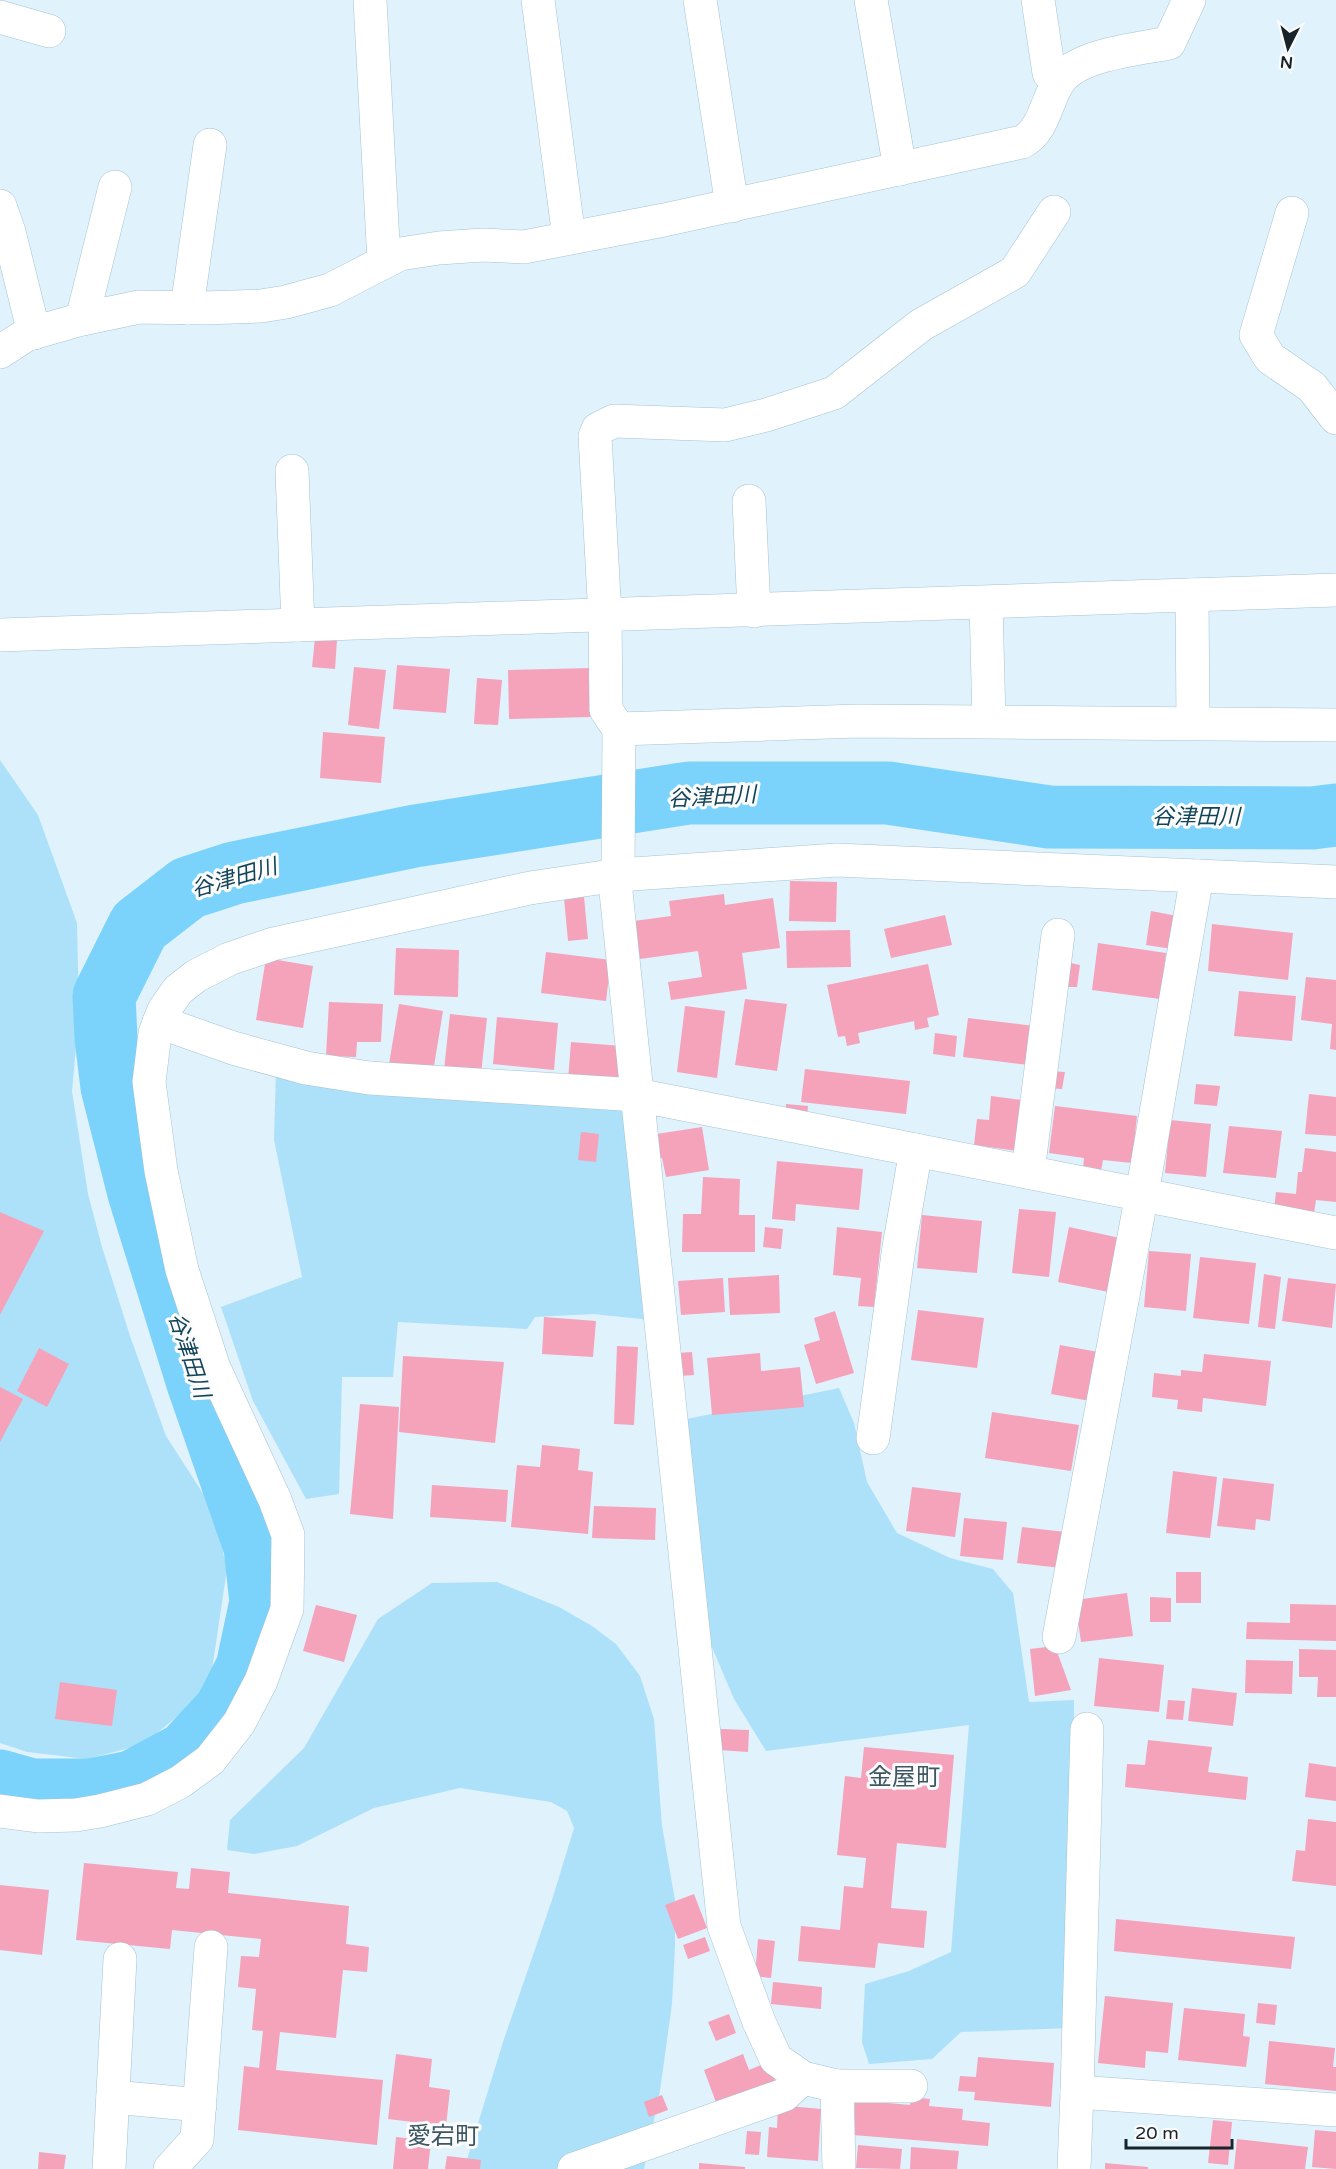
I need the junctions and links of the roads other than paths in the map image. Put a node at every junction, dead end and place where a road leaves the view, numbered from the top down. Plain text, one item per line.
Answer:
1 (370, 0) edge
2 (538, 0) edge
3 (700, 0) edge
4 (871, 0) edge
5 (1038, 0) edge
6 (1189, 0) edge
7 (0, 17) edge
8 (49, 31) dead end
9 (1060, 79) junction
10 (210, 145) dead end
11 (900, 169) junction
12 (115, 187) dead end
13 (0, 206) edge
14 (732, 206) junction
15 (1054, 212) dead end
16 (1292, 213) dead end
17 (570, 238) junction
18 (384, 262) junction
19 (187, 308) junction
20 (82, 319) junction
21 (34, 333) junction
22 (0, 352) edge
23 (1336, 418) edge
24 (292, 471) dead end
25 (749, 501) dead end
26 (1336, 590) edge
27 (1192, 595) junction
28 (986, 603) junction
29 (754, 611) junction
30 (605, 616) junction
31 (298, 625) junction
32 (0, 635) edge
33 (988, 721) junction
34 (1193, 723) junction
35 (1336, 725) edge
36 (619, 742) junction
37 (618, 862) junction
38 (1197, 876) junction
39 (1336, 882) edge
40 (1058, 935) dead end
41 (159, 1022) junction
42 (637, 1095) junction
43 (916, 1150) junction
44 (1028, 1172) junction
45 (1142, 1194) junction
46 (1336, 1233) edge
47 (873, 1438) dead end
48 (1059, 1636) dead end
49 (1087, 1729) dead end
50 (0, 1811) edge
51 (211, 1947) dead end
52 (120, 1959) dead end
53 (803, 2078) junction
54 (837, 2086) junction
55 (911, 2086) dead end
56 (1077, 2092) junction
57 (113, 2097) junction
58 (200, 2105) junction
59 (1336, 2110) edge
60 (109, 2169) edge
61 (170, 2169) edge
62 (574, 2169) edge
63 (839, 2169) edge
64 (1074, 2169) edge

1 - 18 street
2 - 17 street
3 - 14 street
4 - 11 street
5 - 9 street
6 - 9 street
7 - 8 street
9 - 11 street
10 - 19 street
11 - 14 street
12 - 20 street
13 - 21 street
14 - 17 street
15 - 30 street
16 - 23 street
17 - 18 street
18 - 19 street
19 - 20 street
20 - 21 street
21 - 22 street
24 - 31 street
25 - 29 street
26 - 27 street
27 - 28 street
27 - 34 street
28 - 29 street
28 - 33 street
29 - 30 street
30 - 31 street
30 - 36 street
31 - 32 street
33 - 34 street
33 - 36 street
34 - 35 street
36 - 37 street
37 - 38 street
37 - 41 street
37 - 42 street
38 - 39 street
38 - 45 street
40 - 44 street
41 - 42 street
41 - 50 street
42 - 43 street
42 - 53 street
43 - 44 street
43 - 47 street
44 - 45 street
45 - 46 street
45 - 48 street
49 - 56 street
51 - 58 street
52 - 57 street
53 - 54 street
53 - 62 street
54 - 55 street
54 - 63 street
56 - 59 street
56 - 64 street
57 - 58 street
57 - 60 street
58 - 61 street

